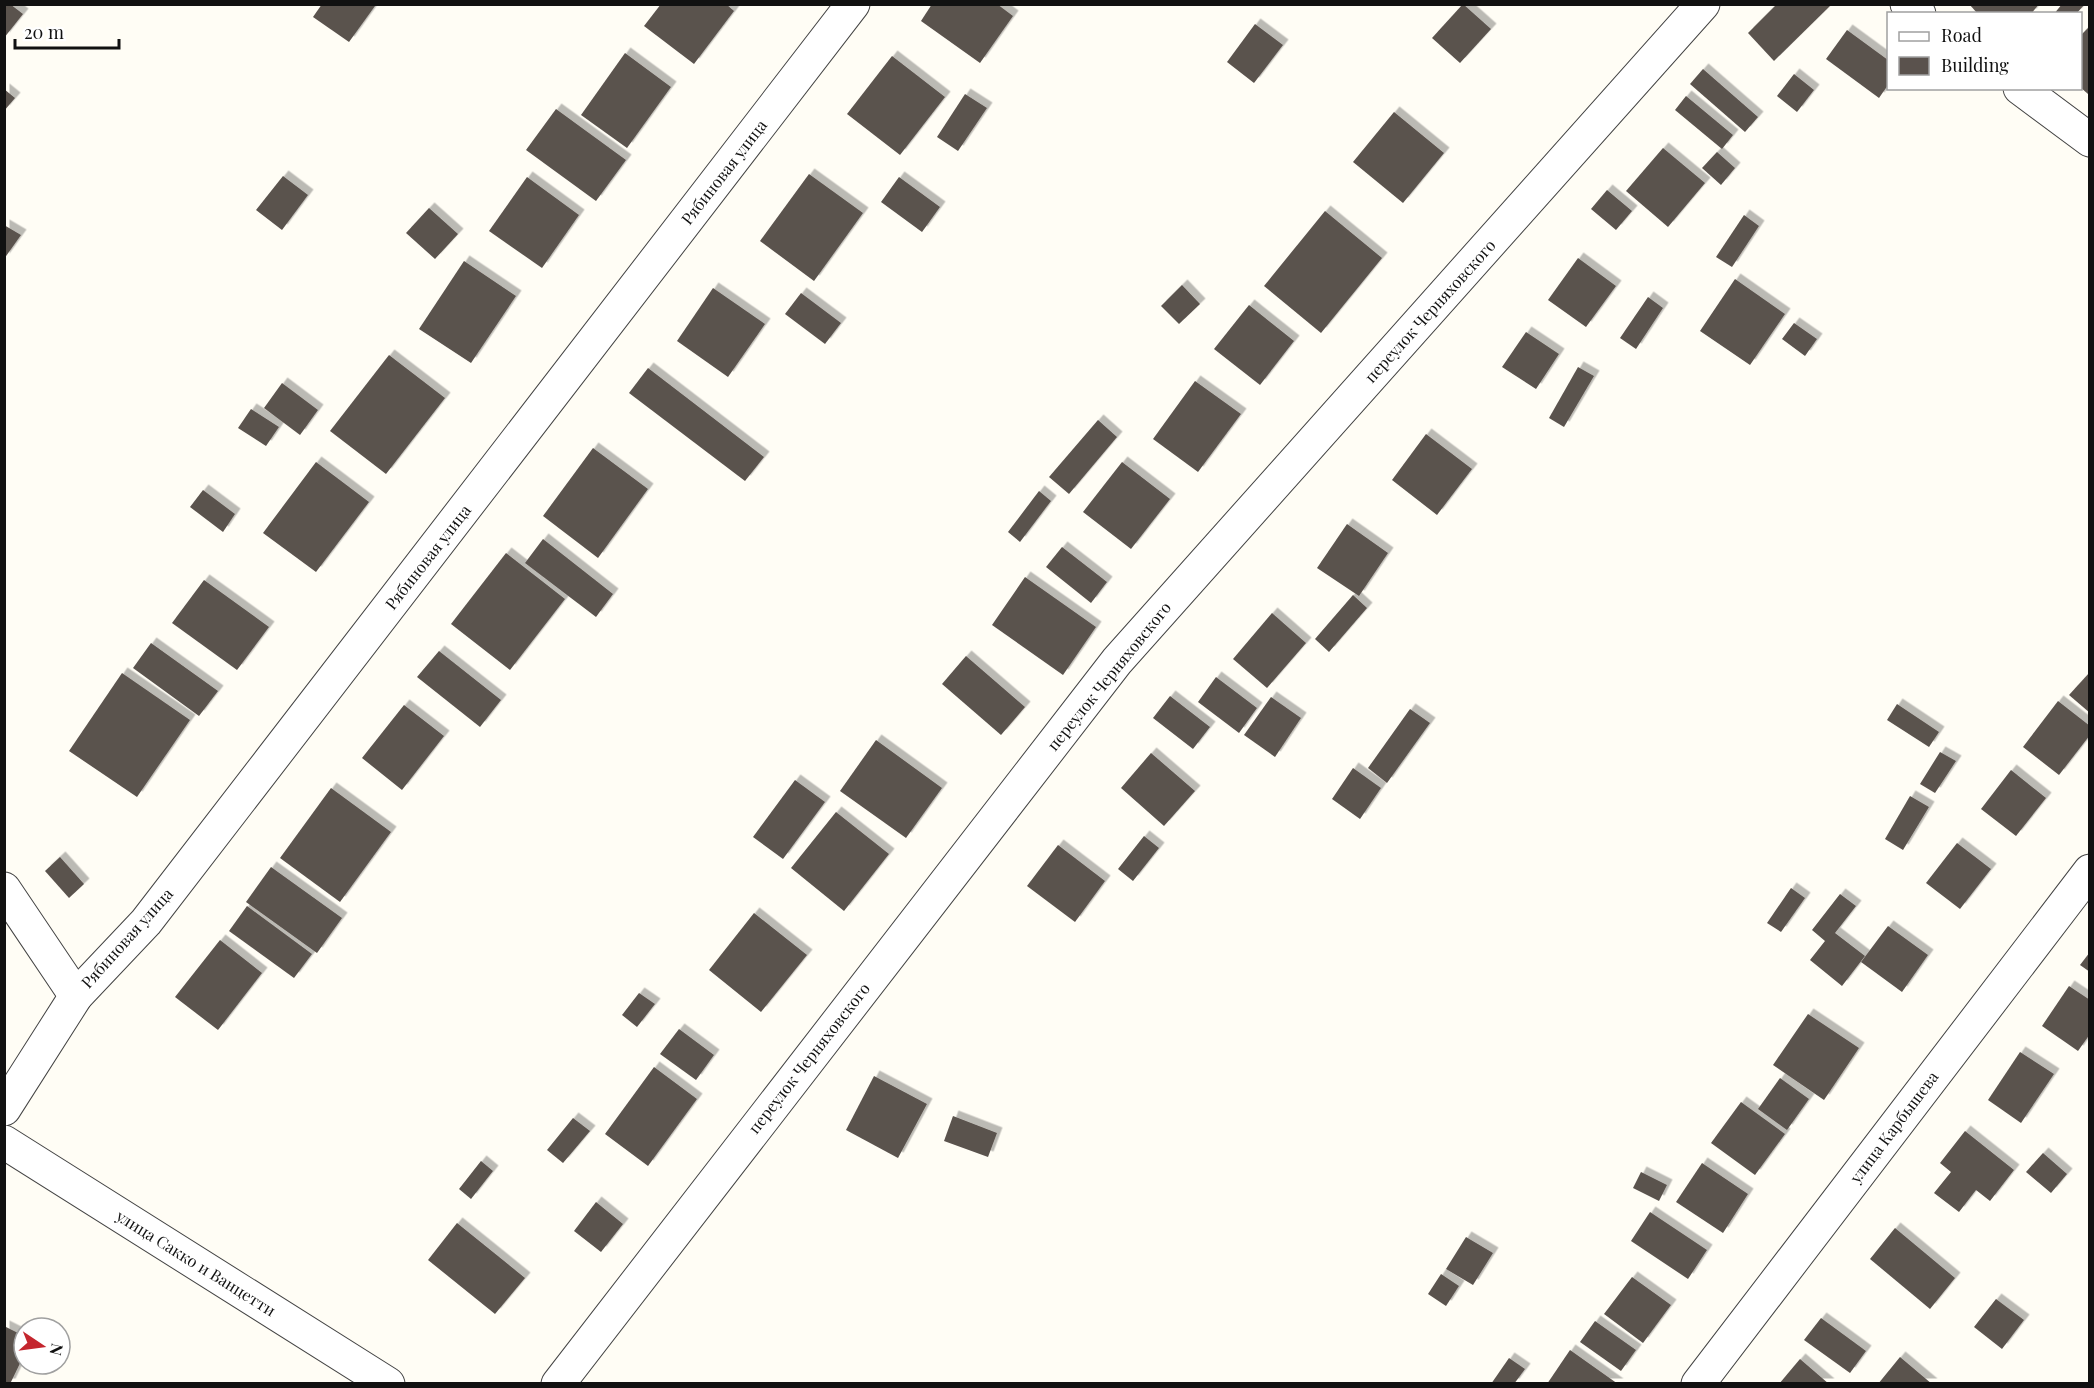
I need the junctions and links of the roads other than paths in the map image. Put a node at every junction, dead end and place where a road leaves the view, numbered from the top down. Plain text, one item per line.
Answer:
1 (853, 4) edge
2 (1703, 4) edge
3 (2023, 90) edge
4 (2090, 140) edge
5 (2090, 871) edge
6 (4, 889) edge
7 (75, 996) junction
8 (4, 1109) edge
9 (4, 1142) edge
10 (388, 1383) edge
11 (558, 1383) edge
12 (1698, 1383) edge

1 - 7 street, Рябиновая улица
2 - 11 street, переулок Черняховского
3 - 4 street
5 - 12 street, улица Карбышева
6 - 7 street
7 - 8 street, Рябиновая улица
9 - 10 street, улица Сакко и Ванцетти

